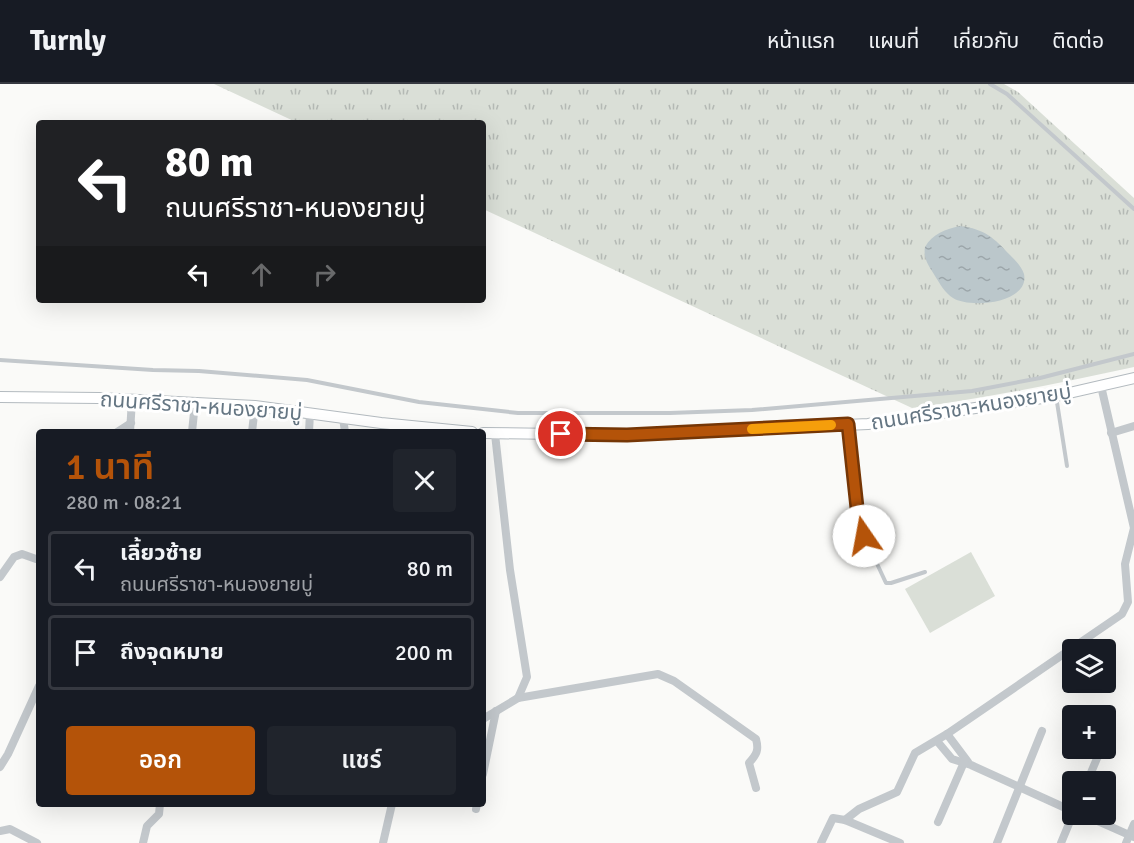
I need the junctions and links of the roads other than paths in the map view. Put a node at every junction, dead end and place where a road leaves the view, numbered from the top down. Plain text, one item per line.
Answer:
1 (990, 84) edge
2 (1134, 209) edge
3 (1134, 354) edge
4 (0, 360) edge
5 (1134, 378) edge
6 (1101, 386) junction
7 (1056, 396) junction
8 (0, 398) edge
9 (132, 400) junction
10 (195, 403) junction
11 (255, 406) junction
12 (310, 413) junction
13 (344, 418) junction
14 (848, 424) junction
15 (1134, 426) edge
16 (130, 428) edge
17 (192, 429) edge
18 (252, 429) edge
19 (309, 429) edge
20 (345, 429) edge
21 (445, 429) edge
22 (486, 433) edge
23 (1111, 433) junction
24 (495, 434) junction
25 (1067, 466) dead end
26 (36, 559) edge
27 (926, 572) dead end
28 (0, 577) edge
29 (36, 693) edge
30 (518, 698) junction
31 (496, 711) junction
32 (486, 717) edge
33 (1042, 731) dead end
34 (947, 734) junction
35 (937, 741) junction
36 (486, 759) edge
37 (966, 762) junction
38 (0, 767) edge
39 (756, 788) dead end
40 (1020, 788) junction
41 (160, 807) edge
42 (391, 807) edge
43 (1062, 807) edge
44 (845, 820) junction
45 (939, 822) dead end
46 (1134, 824) edge
47 (1068, 825) edge
48 (1107, 825) edge
49 (0, 831) edge
50 (1132, 836) edge
51 (883, 840) edge
52 (37, 843) edge
53 (143, 843) edge
54 (383, 843) edge
55 (821, 843) edge
56 (900, 843) edge
57 (997, 843) edge
58 (1061, 843) edge
59 (1125, 843) edge

1 - 2 lane
3 - 4 lane
5 - 6 main road, ถนนศรีราชา-หนองยายบู่
6 - 7 main road, ถนนศรีราชา-หนองยายบู่
6 - 23 street
7 - 14 main road, ถนนศรีราชา-หนองยายบู่
7 - 25 lane
8 - 9 main road, ถนนศรีราชา-หนองยายบู่
9 - 10 main road, ถนนศรีราชา-หนองยายบู่
9 - 16 street
10 - 11 main road, ถนนศรีราชา-หนองยายบู่
10 - 17 street
11 - 12 main road, ถนนศรีราชา-หนองยายบู่
11 - 18 street
12 - 13 main road, ถนนศรีราชา-หนองยายบู่
12 - 19 street
13 - 20 street
13 - 21 main road, ถนนศรีราชา-หนองยายบู่
14 - 24 main road, ถนนศรีราชา-หนองยายบู่
14 - 27 lane
15 - 23 street
22 - 24 main road, ถนนศรีราชา-หนองยายบู่
23 - 34 street
24 - 30 street
26 - 28 street
29 - 38 street
30 - 31 street
30 - 39 street
31 - 32 street
31 - 36 street
33 - 40 street
34 - 35 street
34 - 37 street
35 - 37 street
35 - 44 street
37 - 40 street
37 - 45 street
40 - 43 street
40 - 57 street
41 - 53 street
42 - 54 street
44 - 51 street
44 - 55 street
46 - 50 street
47 - 58 street
48 - 50 street
49 - 52 street
50 - 59 street
51 - 56 street

